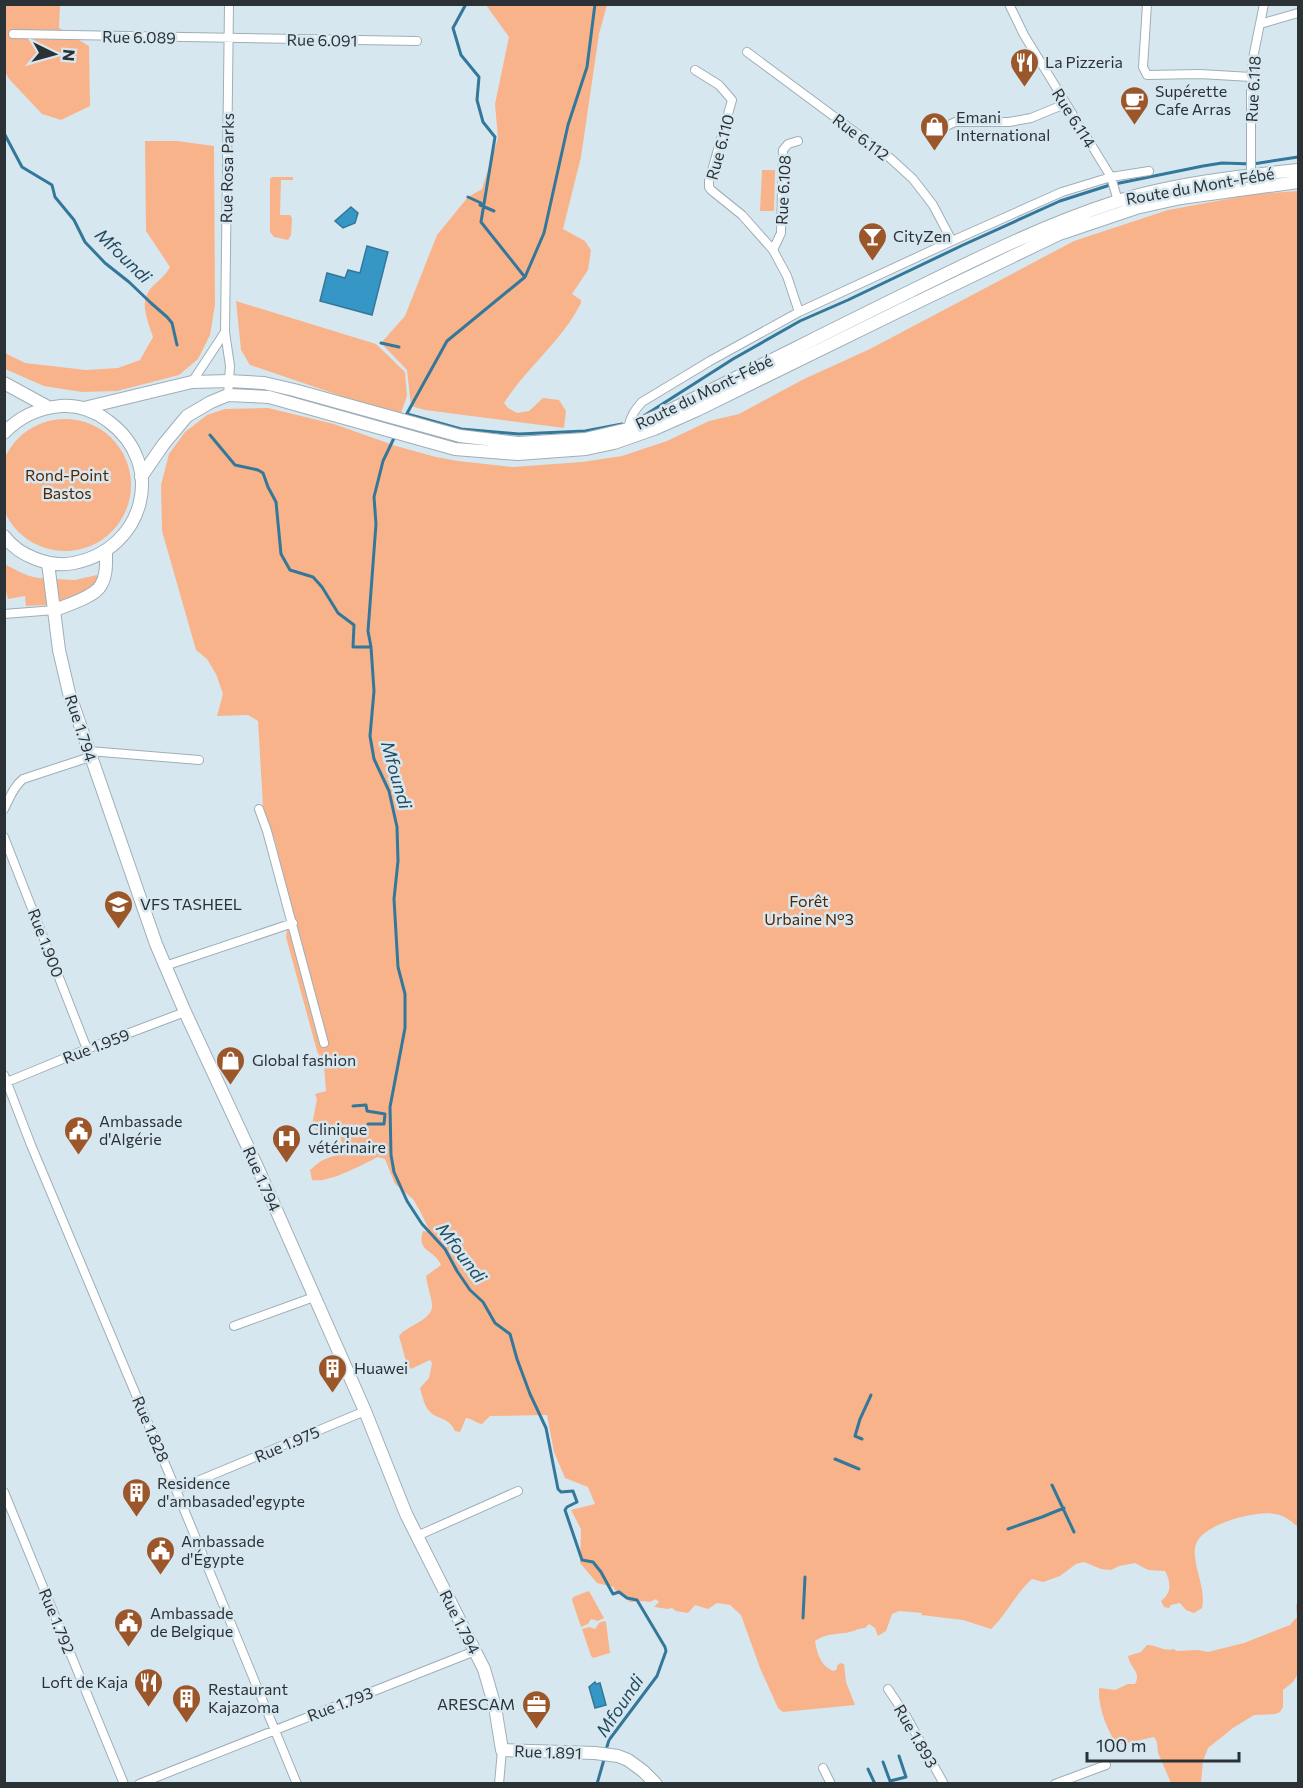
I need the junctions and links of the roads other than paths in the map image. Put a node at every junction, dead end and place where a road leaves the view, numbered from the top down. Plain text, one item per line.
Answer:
1 (228, 4) edge
2 (1009, 4) edge
3 (1148, 4) edge
4 (1264, 4) edge
5 (1299, 13) edge
6 (1260, 24) junction
7 (13, 34) dead end
8 (228, 39) junction
9 (417, 41) dead end
10 (747, 52) dead end
11 (695, 70) dead end
12 (1251, 77) junction
13 (1065, 104) junction
14 (932, 133) dead end
15 (798, 141) dead end
16 (1299, 170) edge
17 (1149, 171) dead end
18 (1251, 175) junction
19 (1111, 177) junction
20 (1299, 182) edge
21 (1118, 201) junction
22 (952, 241) junction
23 (773, 250) junction
24 (800, 312) junction
25 (225, 332) junction
26 (229, 381) junction
27 (192, 382) junction
28 (4, 383) edge
29 (228, 395) junction
30 (48, 407) junction
31 (84, 408) junction
32 (628, 429) junction
33 (4, 433) edge
34 (141, 477) junction
35 (6, 539) edge
36 (106, 552) junction
37 (48, 563) junction
38 (55, 610) junction
39 (4, 614) edge
40 (89, 754) junction
41 (198, 760) dead end
42 (4, 809) edge
43 (259, 809) dead end
44 (4, 837) edge
45 (293, 923) junction
46 (165, 966) junction
47 (185, 1012) junction
48 (324, 1043) dead end
49 (87, 1049) junction
50 (6, 1078) edge
51 (314, 1297) junction
52 (234, 1326) dead end
53 (365, 1411) junction
54 (176, 1490) junction
55 (518, 1491) dead end
56 (4, 1492) edge
57 (417, 1536) junction
58 (475, 1651) junction
59 (888, 1689) dead end
60 (275, 1729) junction
61 (502, 1750) junction
62 (1106, 1765) dead end
63 (823, 1768) dead end
64 (124, 1784) edge
65 (139, 1784) edge
66 (297, 1784) edge
67 (499, 1784) edge
68 (656, 1784) edge
69 (831, 1784) edge
70 (944, 1784) edge
71 (1055, 1784) edge

1 - 8 street, Rue Rosa Parks
2 - 13 street, Rue 6.114
3 - 12 street
4 - 6 street, Rue 6.118
5 - 6 street
6 - 12 street, Rue 6.118
7 - 8 street, Rue 6.089
8 - 9 street, Rue 6.091
8 - 25 street, Rue Rosa Parks
10 - 22 street, Rue 6.112
11 - 23 street, Rue 6.110
12 - 18 street, Rue 6.118
13 - 14 street
13 - 19 street, Rue 6.114
15 - 23 street, Rue 6.108
16 - 18 street, Route du Mont-Fébé
17 - 19 street
18 - 21 street, Route du Mont-Fébé
19 - 21 street, Rue 6.114
19 - 22 street
20 - 29 street, Route du Mont-Fébé
21 - 32 street, Route du Mont-Fébé
22 - 24 street
23 - 24 street
24 - 32 street
25 - 26 street, Rue Rosa Parks
25 - 27 street
26 - 27 street, Route du Mont-Fébé
26 - 29 street, Rue Rosa Parks
26 - 32 street, Route du Mont-Fébé
27 - 31 street, Route du Mont-Fébé
28 - 30 street
29 - 34 street, Route du Mont-Fébé
30 - 31 street
30 - 33 street
31 - 34 street
34 - 36 street
35 - 37 street
36 - 37 street
36 - 38 street
37 - 38 street, Rue 1.794
38 - 39 street
38 - 40 street, Rue 1.794
40 - 41 street
40 - 42 street
40 - 46 street, Rue 1.794
43 - 45 street
44 - 49 street, Rue 1.900
45 - 46 street
45 - 48 street
46 - 47 street, Rue 1.794
47 - 49 street, Rue 1.959
47 - 51 street, Rue 1.794
49 - 50 street, Rue 1.959
50 - 54 street, Rue 1.828
51 - 52 street
51 - 53 street, Rue 1.794
53 - 54 street, Rue 1.975
53 - 57 street, Rue 1.794
54 - 60 street, Rue 1.828
55 - 57 street
56 - 64 street, Rue 1.792
57 - 58 street, Rue 1.794
58 - 60 street, Rue 1.793
58 - 61 street, Rue 1.794
59 - 70 street, Rue 1.893
60 - 65 street, Rue 1.793
60 - 66 street, Rue 1.828
61 - 67 street, Rue 1.794
61 - 68 street, Rue 1.891
62 - 71 street
63 - 69 street

